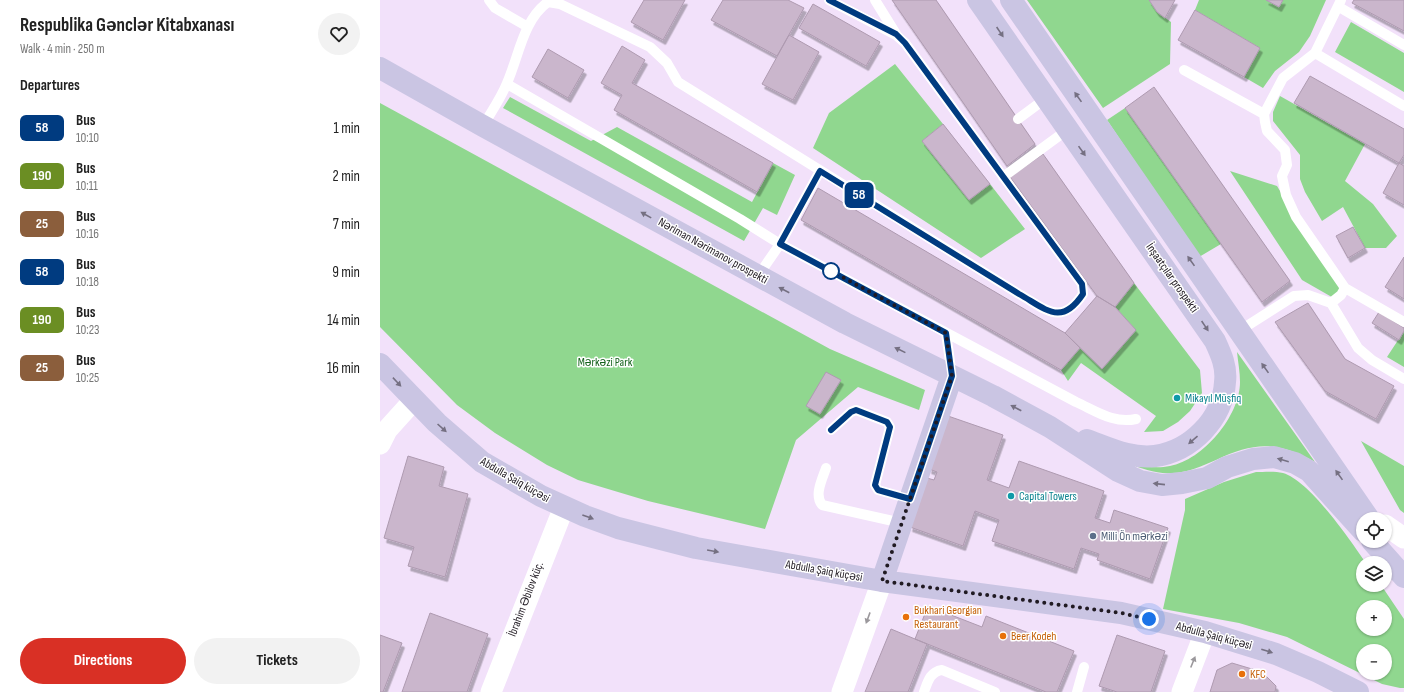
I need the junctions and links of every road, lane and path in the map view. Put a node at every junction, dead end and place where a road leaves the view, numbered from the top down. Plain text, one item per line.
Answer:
1 (490, 0) edge
2 (829, 0) edge
3 (875, 0) edge
4 (978, 0) edge
5 (1011, 0) edge
6 (1340, 4) edge
7 (528, 27) junction
8 (896, 34) junction
9 (1404, 45) edge
10 (1315, 53) junction
11 (380, 68) edge
12 (1184, 70) dead end
13 (507, 84) junction
14 (1045, 99) junction
15 (1404, 106) edge
16 (1264, 114) junction
17 (1018, 119) dead end
18 (483, 126) junction
19 (1067, 130) junction
20 (988, 139) dead end
21 (980, 145) junction
22 (820, 171) junction
23 (1003, 177) junction
24 (780, 244) junction
25 (758, 276) junction
26 (1345, 288) junction
27 (1331, 303) junction
28 (1404, 322) edge
29 (1239, 331) junction
30 (946, 333) junction
31 (380, 364) edge
32 (952, 376) junction
33 (1404, 379) edge
34 (414, 400) junction
35 (1136, 419) dead end
36 (1050, 427) junction
37 (831, 430) dead end
38 (382, 432) edge
39 (826, 468) dead end
40 (910, 499) junction
41 (1356, 501) junction
42 (564, 507) junction
43 (1364, 512) edge
44 (1369, 512) edge
45 (902, 523) junction
46 (1356, 523) edge
47 (1392, 530) edge
48 (1404, 538) edge
49 (1378, 548) edge
50 (1389, 548) edge
51 (1404, 570) edge
52 (1404, 577) edge
53 (882, 581) junction
54 (1205, 632) junction
55 (1084, 667) dead end
56 (491, 692) edge
57 (842, 692) edge
58 (924, 692) edge
59 (995, 692) edge
60 (1077, 692) edge
61 (1182, 692) edge
62 (1358, 692) edge

1 - 7 lane
2 - 8 lane
3 - 8 lane
4 -> 14 main road, İnşaatçılar prospekti
29 -> 5 main road, İnşaatçılar prospekti
6 - 9 lane
6 - 10 lane
7 - 13 lane
7 - 22 lane
8 - 21 lane
10 - 15 lane
10 - 16 lane
11 - 18 main road, Nəriman Nərimanov prospekti
12 - 16 lane
13 - 18 lane
13 - 24 lane
14 - 17 lane
14 - 19 main road, İnşaatçılar prospekti
16 - 26 lane
25 -> 18 main road, Nəriman Nərimanov prospekti
19 - 23 lane
19 -> 36 main road, İnşaatçılar prospekti
20 - 21 lane
21 - 23 lane
22 - 23 lane
22 - 24 lane
24 - 25 lane
24 - 30 lane
32 -> 25 main road, Nəriman Nərimanov prospekti
26 - 27 lane
26 - 28 lane
27 - 29 lane
27 - 33 lane
41 -> 29 main road, İnşaatçılar prospekti
30 - 32 lane
30 - 35 lane
31 -> 34 main road, Abdulla Şaiq küçəsi
36 -> 32 main road, Nəriman Nərimanov prospekti
32 - 40 main road
34 - 38 street
34 -> 42 main road, Abdulla Şaiq küçəsi
46 -> 36 main road
37 - 40 lane
39 - 45 lane
40 - 45 main road
41 - 43 main road, İnşaatçılar prospekti
41 - 44 street
42 -> 53 main road, Abdulla Şaiq küçəsi
42 - 56 street, İbrahim Əbilov küç.
45 - 53 main road
47 - 48 street
49 - 52 main road
50 - 51 main road
53 - 54 main road, Abdulla Şaiq küçəsi
53 -> 57 street
61 -> 54 street
54 -> 62 main road, Abdulla Şaiq küçəsi
55 - 60 lane
58 - 59 lane

